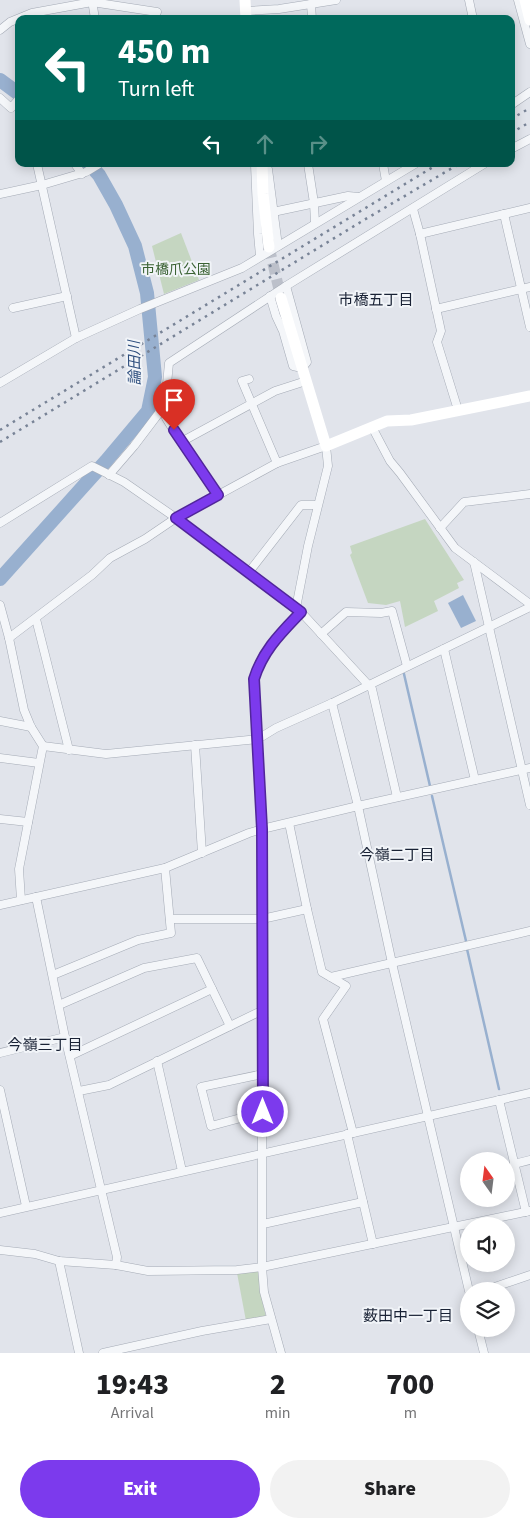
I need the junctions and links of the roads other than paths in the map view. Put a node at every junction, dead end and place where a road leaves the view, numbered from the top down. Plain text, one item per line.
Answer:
1 (334, 0) edge
2 (469, 0) edge
3 (518, 0) edge
4 (525, 0) edge
5 (92, 1) edge
6 (310, 4) junction
7 (246, 10) edge
8 (157, 12) dead end
9 (27, 15) edge
10 (94, 15) edge
11 (311, 15) edge
12 (471, 15) edge
13 (15, 20) edge
14 (530, 20) edge
15 (0, 30) edge
16 (530, 44) edge
17 (530, 92) edge
18 (0, 98) edge
19 (515, 102) edge
20 (14, 104) edge
21 (530, 139) edge
22 (515, 147) edge
23 (38, 167) edge
24 (78, 167) edge
25 (94, 167) edge
26 (255, 167) edge
27 (262, 167) edge
28 (266, 167) edge
29 (308, 167) edge
30 (384, 167) edge
31 (410, 167) edge
32 (479, 167) edge
33 (84, 173) junction
34 (386, 181) junction
35 (42, 185) junction
36 (0, 194) edge
37 (359, 197) junction
38 (314, 203) junction
39 (530, 208) edge
40 (412, 209) junction
41 (273, 212) junction
42 (504, 214) junction
43 (315, 223) junction
44 (420, 234) junction
45 (273, 246) junction
46 (260, 256) junction
47 (286, 286) junction
48 (530, 287) edge
49 (521, 289) junction
50 (67, 296) junction
51 (276, 297) junction
52 (13, 308) dead end
53 (436, 309) junction
54 (530, 327) edge
55 (76, 338) junction
56 (302, 368) junction
57 (249, 379) dead end
58 (306, 381) junction
59 (0, 383) edge
60 (530, 396) edge
61 (252, 403) junction
62 (165, 406) junction
63 (458, 410) junction
64 (372, 427) junction
65 (181, 442) junction
66 (326, 446) junction
67 (277, 463) junction
68 (109, 475) junction
69 (530, 494) edge
70 (218, 495) junction
71 (317, 505) junction
72 (176, 518) junction
73 (0, 523) edge
74 (440, 528) junction
75 (474, 562) junction
76 (248, 572) junction
77 (0, 605) edge
78 (530, 606) edge
79 (298, 610) junction
80 (36, 619) junction
81 (488, 628) junction
82 (321, 634) junction
83 (9, 638) junction
84 (444, 649) junction
85 (407, 666) junction
86 (369, 685) junction
87 (332, 703) junction
88 (0, 721) edge
89 (30, 727) junction
90 (258, 739) junction
91 (195, 745) junction
92 (43, 746) junction
93 (69, 750) junction
94 (0, 758) edge
95 (39, 763) junction
96 (526, 769) edge
97 (475, 780) junction
98 (398, 797) junction
99 (530, 805) edge
100 (358, 806) junction
101 (0, 819) edge
102 (28, 822) junction
103 (289, 823) junction
104 (262, 829) junction
105 (202, 853) junction
106 (165, 868) junction
107 (36, 896) junction
108 (21, 900) junction
109 (0, 905) edge
110 (307, 909) junction
111 (170, 919) junction
112 (262, 919) junction
113 (530, 931) edge
114 (392, 962) junction
115 (52, 976) junction
116 (331, 977) junction
117 (212, 988) junction
118 (59, 1005) junction
119 (263, 1010) junction
120 (230, 1026) junction
121 (65, 1037) junction
122 (0, 1052) edge
123 (70, 1056) junction
124 (157, 1061) junction
125 (263, 1074) junction
126 (0, 1090) edge
127 (79, 1092) junction
128 (530, 1093) edge
129 (499, 1100) junction
130 (263, 1112) junction
131 (428, 1115) junction
132 (350, 1134) junction
133 (511, 1152) edge
134 (263, 1153) junction
135 (530, 1160) edge
136 (515, 1164) edge
137 (515, 1167) edge
138 (182, 1171) junction
139 (102, 1190) junction
140 (363, 1202) junction
141 (26, 1206) junction
142 (528, 1212) edge
143 (0, 1213) edge
144 (263, 1224) junction
145 (454, 1228) junction
146 (373, 1244) junction
147 (0, 1250) edge
148 (59, 1260) junction
149 (116, 1265) junction
150 (262, 1267) junction
151 (530, 1275) edge
152 (467, 1282) edge
153 (509, 1282) edge
154 (271, 1319) junction
155 (480, 1337) edge
156 (78, 1353) edge
157 (104, 1353) edge
158 (281, 1353) edge
159 (484, 1353) edge

1 - 6 street
2 - 12 street
3 - 16 street
4 - 14 street
5 - 8 street
5 - 9 street
5 - 10 street
6 - 7 street
6 - 11 street
13 - 15 street
17 - 19 street
18 - 20 street
21 - 22 street
23 - 35 street
24 - 33 street
25 - 33 street
26 - 46 street
27 - 45 street
28 - 41 street
29 - 38 street
30 - 34 street
31 - 34 street
32 - 40 street
33 - 35 street
34 - 37 street
35 - 36 street
35 - 50 street
37 - 38 street
37 - 43 street
38 - 41 street
38 - 43 street
39 - 42 street
40 - 44 street
40 - 47 street
41 - 45 street
42 - 44 street
42 - 49 street
43 - 45 street
44 - 53 street
45 - 46 street
46 - 55 street
47 - 51 street
47 - 56 street
48 - 49 street
49 - 53 street
49 - 54 street
50 - 52 street
50 - 55 street
51 - 56 street
51 - 62 street
53 - 63 street
55 - 59 street
56 - 58 street
57 - 61 street
58 - 61 street
58 - 66 street
60 - 63 street
61 - 65 street
61 - 67 street
62 - 65 street
62 - 68 street
63 - 64 street
64 - 66 street
64 - 74 street
65 - 70 street
66 - 67 street
66 - 71 street
67 - 70 street
68 - 72 street
68 - 73 street
69 - 74 street
70 - 72 street
71 - 76 street
71 - 79 street
72 - 76 street
72 - 80 street
74 - 75 street
75 - 78 street
75 - 81 street
76 - 79 street
77 - 83 street
78 - 81 street
79 - 82 street
79 - 90 street
80 - 83 street
80 - 93 street
81 - 84 street
81 - 96 street
82 - 85 street
82 - 86 street
83 - 89 street
84 - 85 street
84 - 97 street
85 - 86 street
86 - 87 street
86 - 98 street
87 - 90 street
87 - 100 street
88 - 89 street
89 - 92 street
90 - 91 street
90 - 104 street
91 - 93 street
91 - 105 street
92 - 93 street
92 - 95 street
94 - 95 street
95 - 102 street
96 - 97 street
96 - 99 street
97 - 98 street
98 - 100 street
100 - 103 street
100 - 114 street
101 - 102 street
102 - 108 street
103 - 104 street
103 - 110 street
104 - 105 street
104 - 112 street
105 - 106 street
106 - 107 street
106 - 111 street
107 - 108 street
107 - 115 street
108 - 109 street
110 - 112 street
110 - 116 street
111 - 112 street
111 - 115 street
112 - 119 street
113 - 114 street
114 - 116 street
114 - 131 street
115 - 118 street
116 - 132 street
117 - 118 street
117 - 120 street
117 - 123 street
118 - 121 street
119 - 120 street
119 - 125 street
120 - 124 street
121 - 122 street
121 - 123 street
123 - 127 street
124 - 127 street
124 - 138 street
125 - 130 street
125 - 130 street
126 - 141 street
127 - 139 street
128 - 129 street
129 - 131 street
129 - 133 street
130 - 134 street
131 - 132 street
131 - 145 street
132 - 134 street
132 - 140 street
134 - 138 street
134 - 144 street
135 - 136 street
137 - 142 street
138 - 139 street
139 - 141 street
139 - 149 street
140 - 144 street
140 - 146 street
141 - 143 street
142 - 145 street
144 - 150 street
145 - 146 street
145 - 152 street
146 - 150 street
147 - 148 street
148 - 149 street
148 - 156 street
149 - 150 street
150 - 154 street
151 - 153 street
154 - 157 street
154 - 158 street
155 - 159 street

